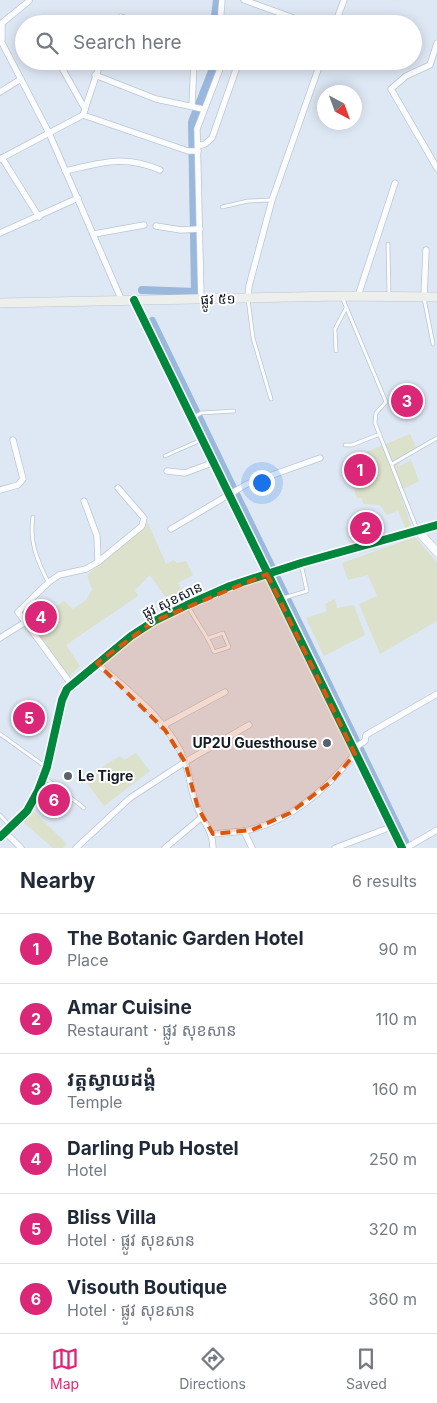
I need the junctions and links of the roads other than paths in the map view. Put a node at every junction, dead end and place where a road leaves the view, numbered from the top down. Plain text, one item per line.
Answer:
1 (222, 0) edge
2 (244, 0) edge
3 (344, 0) edge
4 (29, 1) dead end
5 (221, 15) edge
6 (285, 15) edge
7 (338, 15) edge
8 (1, 39) edge
9 (437, 43) edge
10 (15, 67) edge
11 (422, 69) edge
12 (16, 70) edge
13 (63, 70) edge
14 (97, 70) edge
15 (195, 70) edge
16 (217, 70) edge
17 (236, 70) edge
18 (318, 70) edge
19 (419, 70) edge
20 (95, 76) junction
21 (21, 79) junction
22 (0, 92) edge
23 (198, 108) junction
24 (84, 112) junction
25 (49, 132) junction
26 (194, 150) junction
27 (1, 158) edge
28 (436, 164) edge
29 (160, 170) dead end
30 (65, 171) junction
31 (396, 183) dead end
32 (78, 198) junction
33 (272, 200) junction
34 (222, 207) dead end
35 (39, 217) junction
36 (144, 225) dead end
37 (156, 226) dead end
38 (196, 230) junction
39 (0, 233) edge
40 (94, 234) junction
41 (388, 244) dead end
42 (426, 250) dead end
43 (341, 296) junction
44 (358, 296) junction
45 (388, 296) junction
46 (424, 297) junction
47 (437, 297) edge
48 (248, 298) junction
49 (201, 299) junction
50 (134, 300) junction
51 (122, 301) junction
52 (0, 303) edge
53 (347, 307) junction
54 (434, 344) dead end
55 (336, 351) dead end
56 (271, 399) dead end
57 (234, 410) dead end
58 (193, 418) junction
59 (380, 434) junction
60 (437, 438) edge
61 (13, 440) dead end
62 (201, 440) junction
63 (345, 445) dead end
64 (165, 456) dead end
65 (320, 458) dead end
66 (212, 463) junction
67 (392, 464) junction
68 (166, 471) dead end
69 (118, 488) dead end
70 (0, 490) edge
71 (229, 494) junction
72 (84, 501) dead end
73 (33, 517) dead end
74 (437, 525) edge
75 (172, 529) dead end
76 (418, 531) junction
77 (437, 552) edge
78 (98, 562) junction
79 (301, 563) junction
80 (268, 574) junction
81 (48, 582) junction
82 (281, 599) junction
83 (187, 605) junction
84 (24, 623) junction
85 (0, 638) edge
86 (209, 638) junction
87 (97, 662) junction
88 (71, 684) junction
89 (226, 692) dead end
90 (437, 694) edge
91 (249, 725) dead end
92 (162, 726) junction
93 (0, 734) edge
94 (355, 750) junction
95 (185, 762) junction
96 (47, 767) junction
97 (44, 778) junction
98 (84, 808) dead end
99 (0, 815) edge
100 (202, 817) junction
101 (391, 827) junction
102 (437, 830) edge
103 (244, 831) junction
104 (5, 832) edge
105 (213, 834) junction
106 (21, 848) edge
107 (76, 848) edge
108 (164, 848) edge
109 (213, 848) edge
110 (252, 848) edge
111 (335, 848) edge
112 (402, 848) edge
113 (406, 848) edge

1 - 5 street
2 - 6 street
3 - 7 street
4 - 8 street
8 - 10 street
9 - 11 street
12 - 21 street
13 - 24 street
14 - 20 street
15 - 23 street
16 - 23 street
17 - 26 street
18 - 33 street
19 - 28 street
20 - 23 street
20 - 24 street
21 - 22 street
21 - 25 street
23 - 26 street
24 - 25 street
24 - 26 street
25 - 27 street
25 - 30 street
26 - 38 street
27 - 35 street
29 - 30 street
30 - 32 street
31 - 44 street
32 - 35 street
32 - 40 street
33 - 34 lane
33 - 48 street
35 - 39 street
36 - 40 street
37 - 38 street
38 - 49 street
40 - 51 street
41 - 45 lane
42 - 46 street
43 - 44 main road, ផ្លូវ ៥១
43 - 48 main road, ផ្លូវ ៥១
43 - 53 lane
44 - 45 main road, ផ្លូវ ៥១
45 - 46 main road, ផ្លូវ ៥១
46 - 47 main road, ផ្លូវ ៥១
46 - 54 lane
48 - 49 main road, ផ្លូវ ៥១
48 - 56 lane
49 - 50 main road, ផ្លូវ ៥១
50 - 51 main road, ផ្លូវ ៥១
50 - 58 street
51 - 52 main road, ផ្លូវ ៥១
53 - 55 lane
53 - 59 lane
57 - 58 lane
58 - 62 street
59 - 63 lane
59 - 67 lane
60 - 67 lane
61 - 70 street
62 - 64 lane
62 - 66 street
65 - 71 street
66 - 68 street
66 - 71 street
67 - 76 lane
69 - 78 street
71 - 75 street
71 - 80 street
72 - 78 street
73 - 81 lane
74 - 76 street, ផ្លូវ សុខសាន
76 - 77 street
76 - 79 street, ផ្លូវ សុខសាន
78 - 81 street
79 - 80 street, ផ្លូវ សុខសាន
79 - 82 lane
80 - 82 street
80 - 83 street, ផ្លូវ សុខសាន
81 - 84 street
82 - 94 street
83 - 86 lane
83 - 87 street, ផ្លូវ សុខសាន
84 - 85 street
84 - 88 street
86 - 86 lane
87 - 88 street, ផ្លូវ សុខសាន
87 - 92 street
88 - 96 street, ផ្លូវ សុខសាន
89 - 92 street
90 - 94 street
91 - 95 street
92 - 95 street
93 - 96 lane
94 - 101 street
94 - 103 street
95 - 100 street
95 - 107 street
96 - 97 street, ផ្លូវ សុខសាន
97 - 98 lane
97 - 104 street, ផ្លូវ សុខសាន
99 - 104 lane
100 - 105 street
100 - 108 street
101 - 111 street
101 - 112 street
102 - 113 street
103 - 105 street
103 - 110 street
104 - 106 street
105 - 109 street

